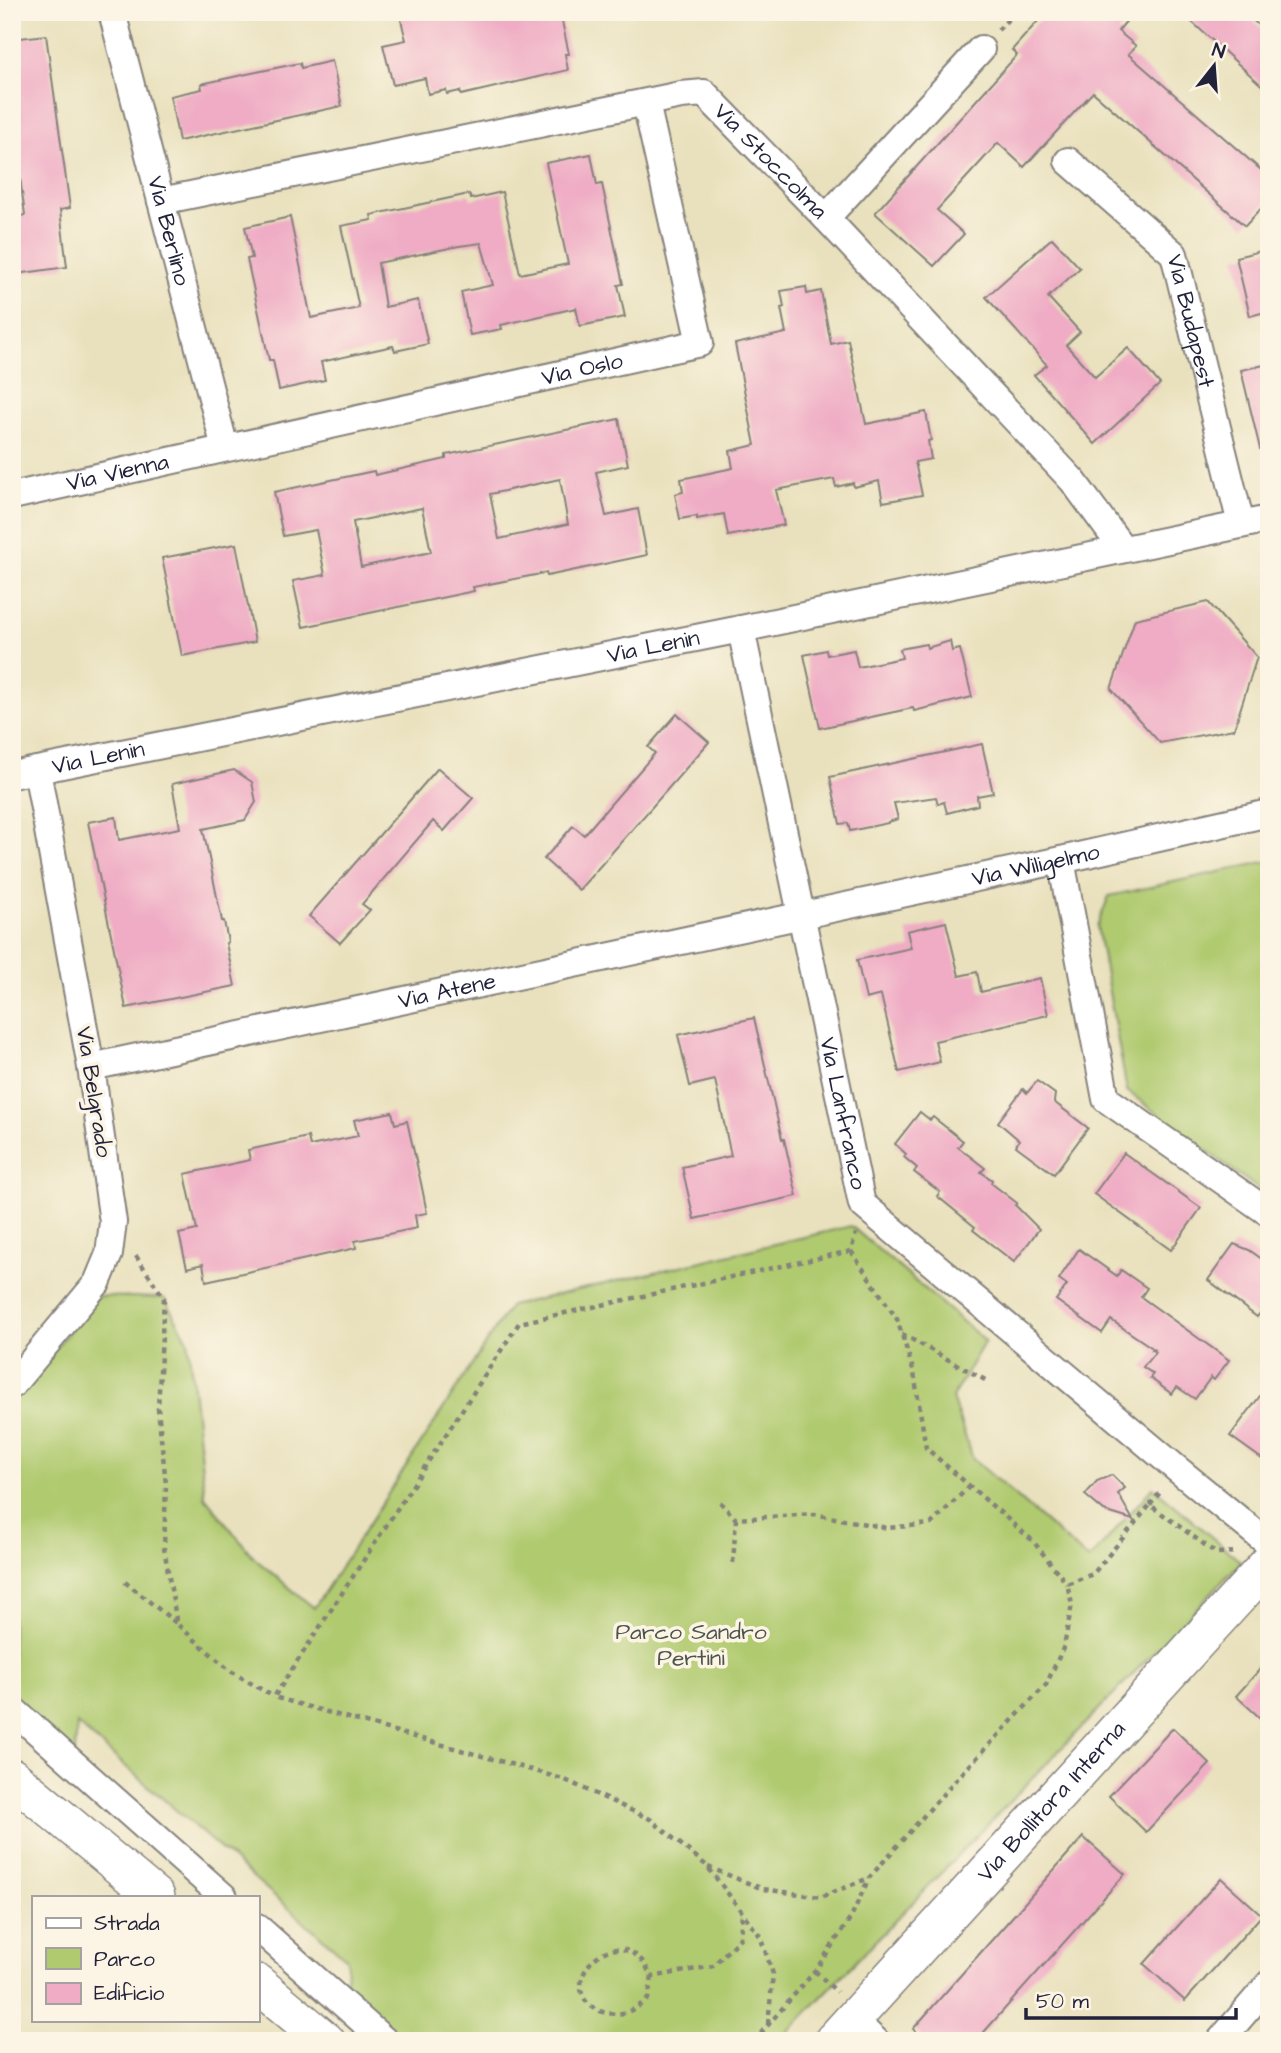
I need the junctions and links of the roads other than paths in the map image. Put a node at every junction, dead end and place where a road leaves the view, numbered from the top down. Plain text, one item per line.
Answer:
1 (112, 12) edge
2 (981, 49) dead end
3 (646, 103) junction
4 (1068, 161) dead end
5 (161, 201) junction
6 (826, 218) junction
7 (225, 449) junction
8 (12, 496) edge
9 (1269, 519) edge
10 (1241, 524) junction
11 (1123, 549) junction
12 (741, 629) junction
13 (25, 773) edge
14 (1269, 814) edge
15 (1061, 860) junction
16 (803, 915) junction
17 (91, 1067) junction
18 (1269, 1213) edge
19 (12, 1385) edge
20 (1269, 1544) edge
21 (1256, 1558) edge
22 (12, 1709) edge
23 (12, 1777) edge
24 (155, 1896) edge
25 (223, 1896) edge
26 (259, 1929) edge
27 (1269, 1984) edge
28 (259, 1985) edge
29 (854, 2034) edge
30 (326, 2041) edge
31 (385, 2041) edge
32 (1220, 2041) edge

1 - 5 street, Via Berlino
2 - 6 street
3 - 5 street, Via Stoccolma
3 - 6 street, Via Stoccolma
3 - 7 street, Via Oslo
4 - 10 street, Via Budapest
5 - 7 street, Via Berlino
6 - 11 street, Via Stoccolma
7 - 8 street, Via Vienna
9 - 10 street, Via Lenin
10 - 11 street, Via Lenin
11 - 12 street, Via Lenin
12 - 13 street, Via Lenin
12 - 16 street, Via Lanfranco
13 - 17 street, Via Belgrado
14 - 15 street, Via Wiligelmo
15 - 16 street, Via Wiligelmo
15 - 18 street
16 - 17 street, Via Atene
16 - 20 street, Via Lanfranco
17 - 19 street, Via Belgrado
21 - 29 street, Via Bollitora Interna
22 - 25 street
23 - 24 street
26 - 31 street
27 - 32 street
28 - 30 street

